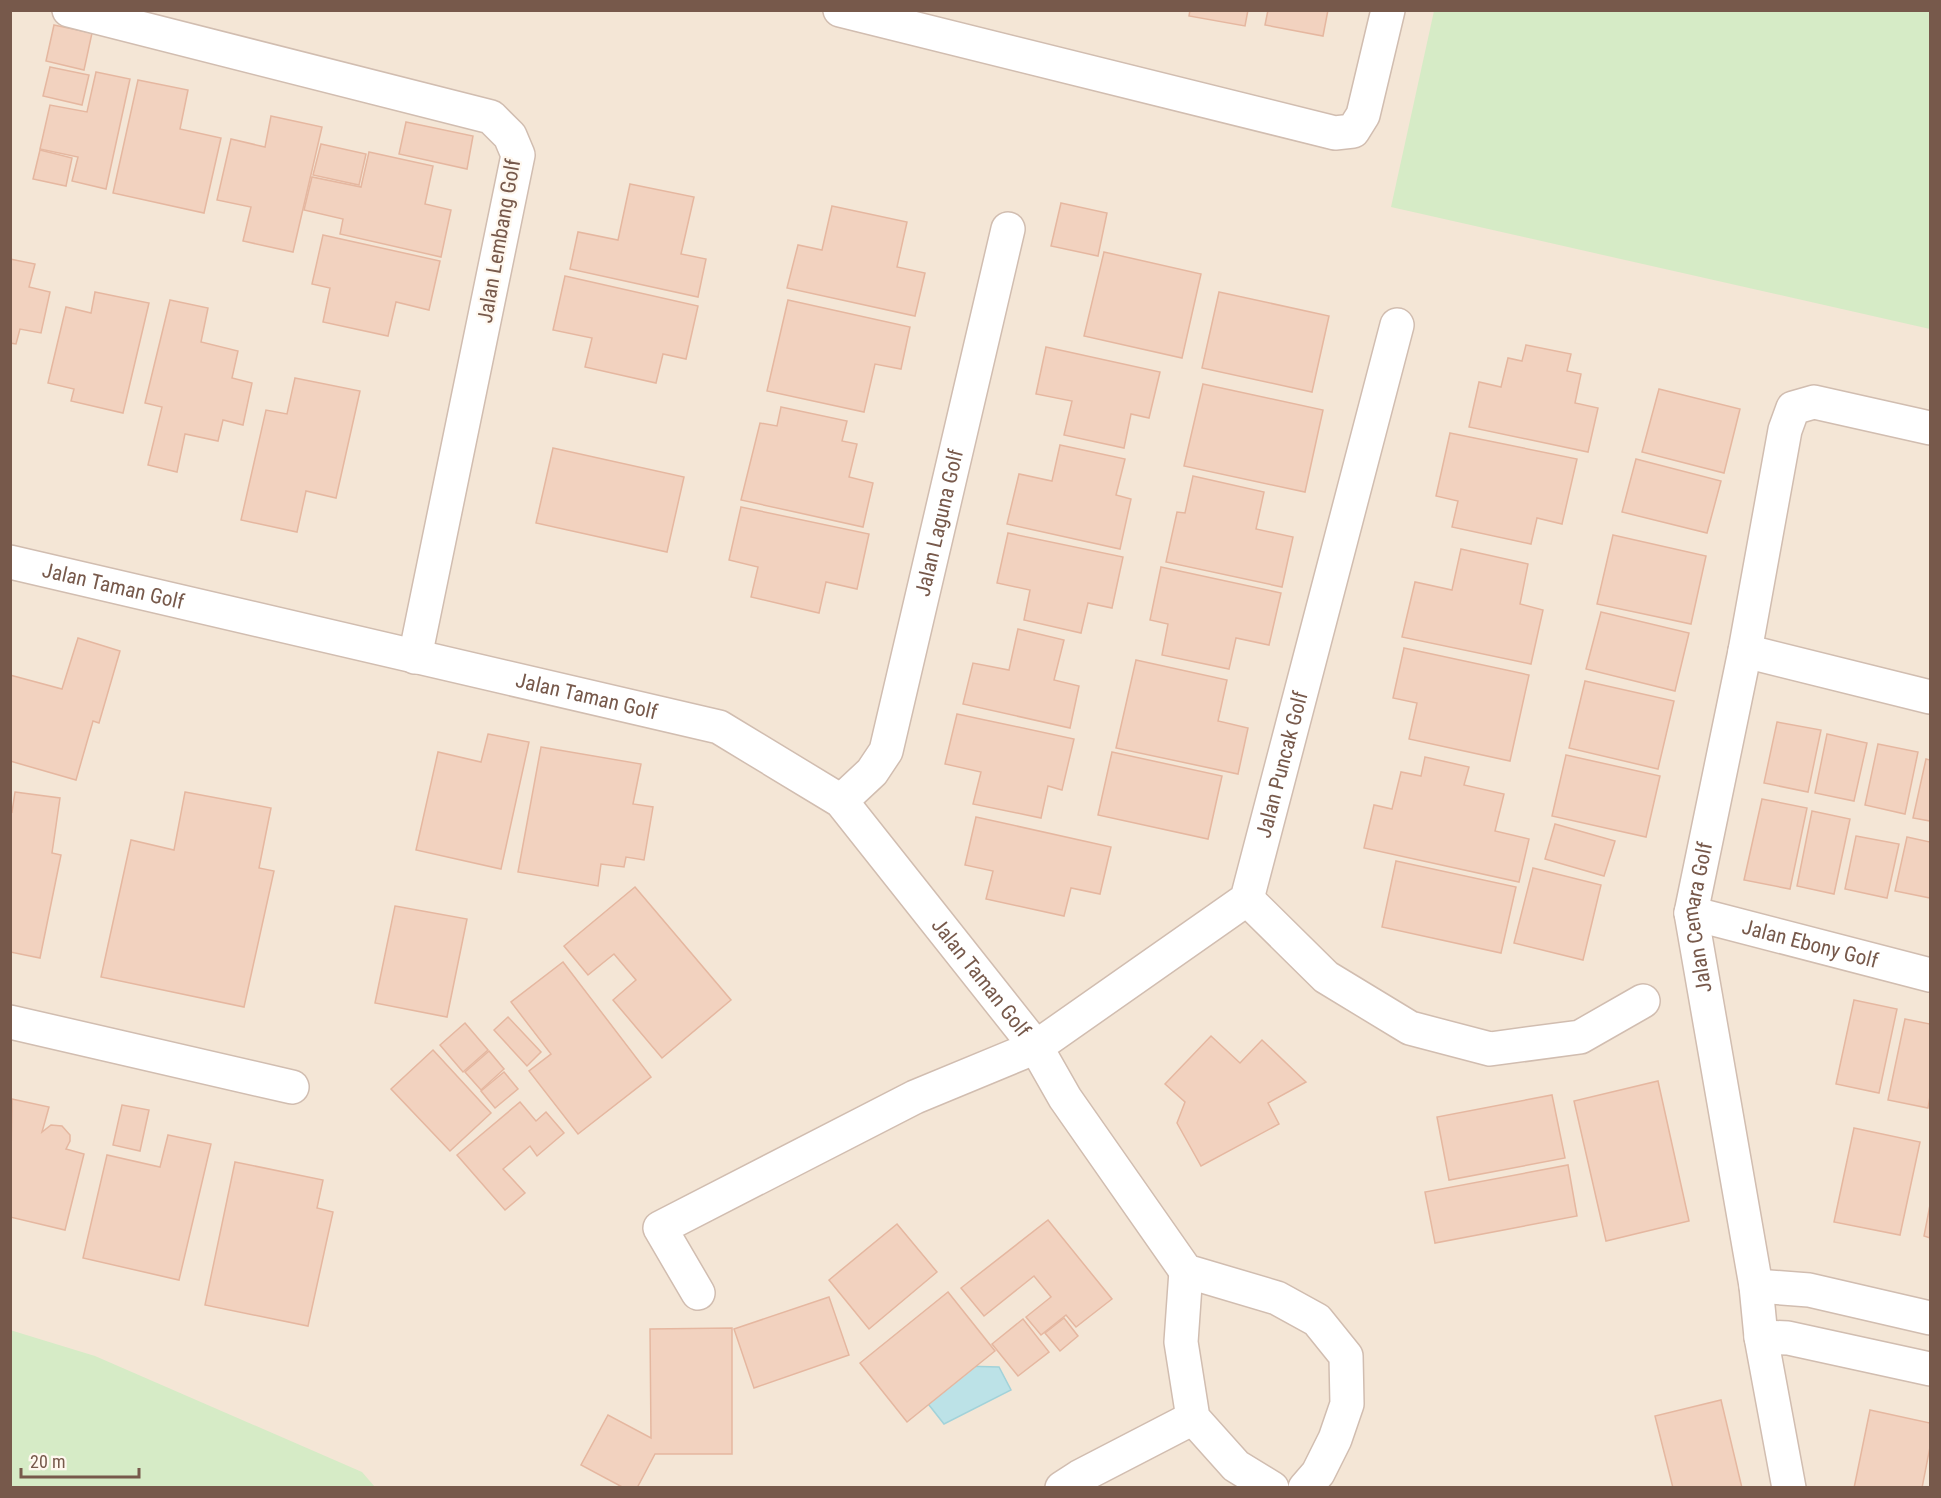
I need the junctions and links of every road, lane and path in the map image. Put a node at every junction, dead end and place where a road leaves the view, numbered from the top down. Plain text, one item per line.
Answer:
1 (69, 10) edge
2 (840, 10) edge
3 (1388, 10) edge
4 (1008, 229) dead end
5 (1397, 325) dead end
6 (1930, 428) edge
7 (10, 562) edge
8 (1745, 651) junction
9 (415, 657) junction
10 (1930, 697) edge
11 (841, 801) junction
12 (1247, 899) junction
13 (1691, 912) junction
14 (1930, 975) edge
15 (1644, 1001) dead end
16 (10, 1022) edge
17 (1036, 1047) junction
18 (292, 1086) dead end
19 (1186, 1271) junction
20 (1756, 1286) junction
21 (698, 1293) dead end
22 (1930, 1318) edge
23 (1761, 1337) junction
24 (1930, 1369) edge
25 (1193, 1418) junction
26 (1062, 1488) edge
27 (1272, 1488) edge
28 (1305, 1488) edge
29 (1789, 1488) edge

1 - 9 street, Jalan Lembang Golf
2 - 3 street
4 - 11 street, Jalan Laguna Golf
5 - 12 street, Jalan Puncak Golf
6 - 8 street, Jalan Cemara Golf
7 - 9 street, Jalan Taman Golf
8 - 10 street
8 - 13 street, Jalan Cemara Golf
9 - 11 street, Jalan Taman Golf
11 - 17 street, Jalan Taman Golf
12 - 15 street
12 - 17 street
13 - 14 street, Jalan Ebony Golf
13 - 20 street, Jalan Cemara Golf
16 - 18 street
17 - 19 street
17 - 21 street
19 - 25 street
19 - 28 street
20 - 22 street
20 - 23 street, Jalan Cemara Golf
23 - 24 street
23 - 29 street, Jalan Cemara Golf
25 - 26 street
25 - 27 street

